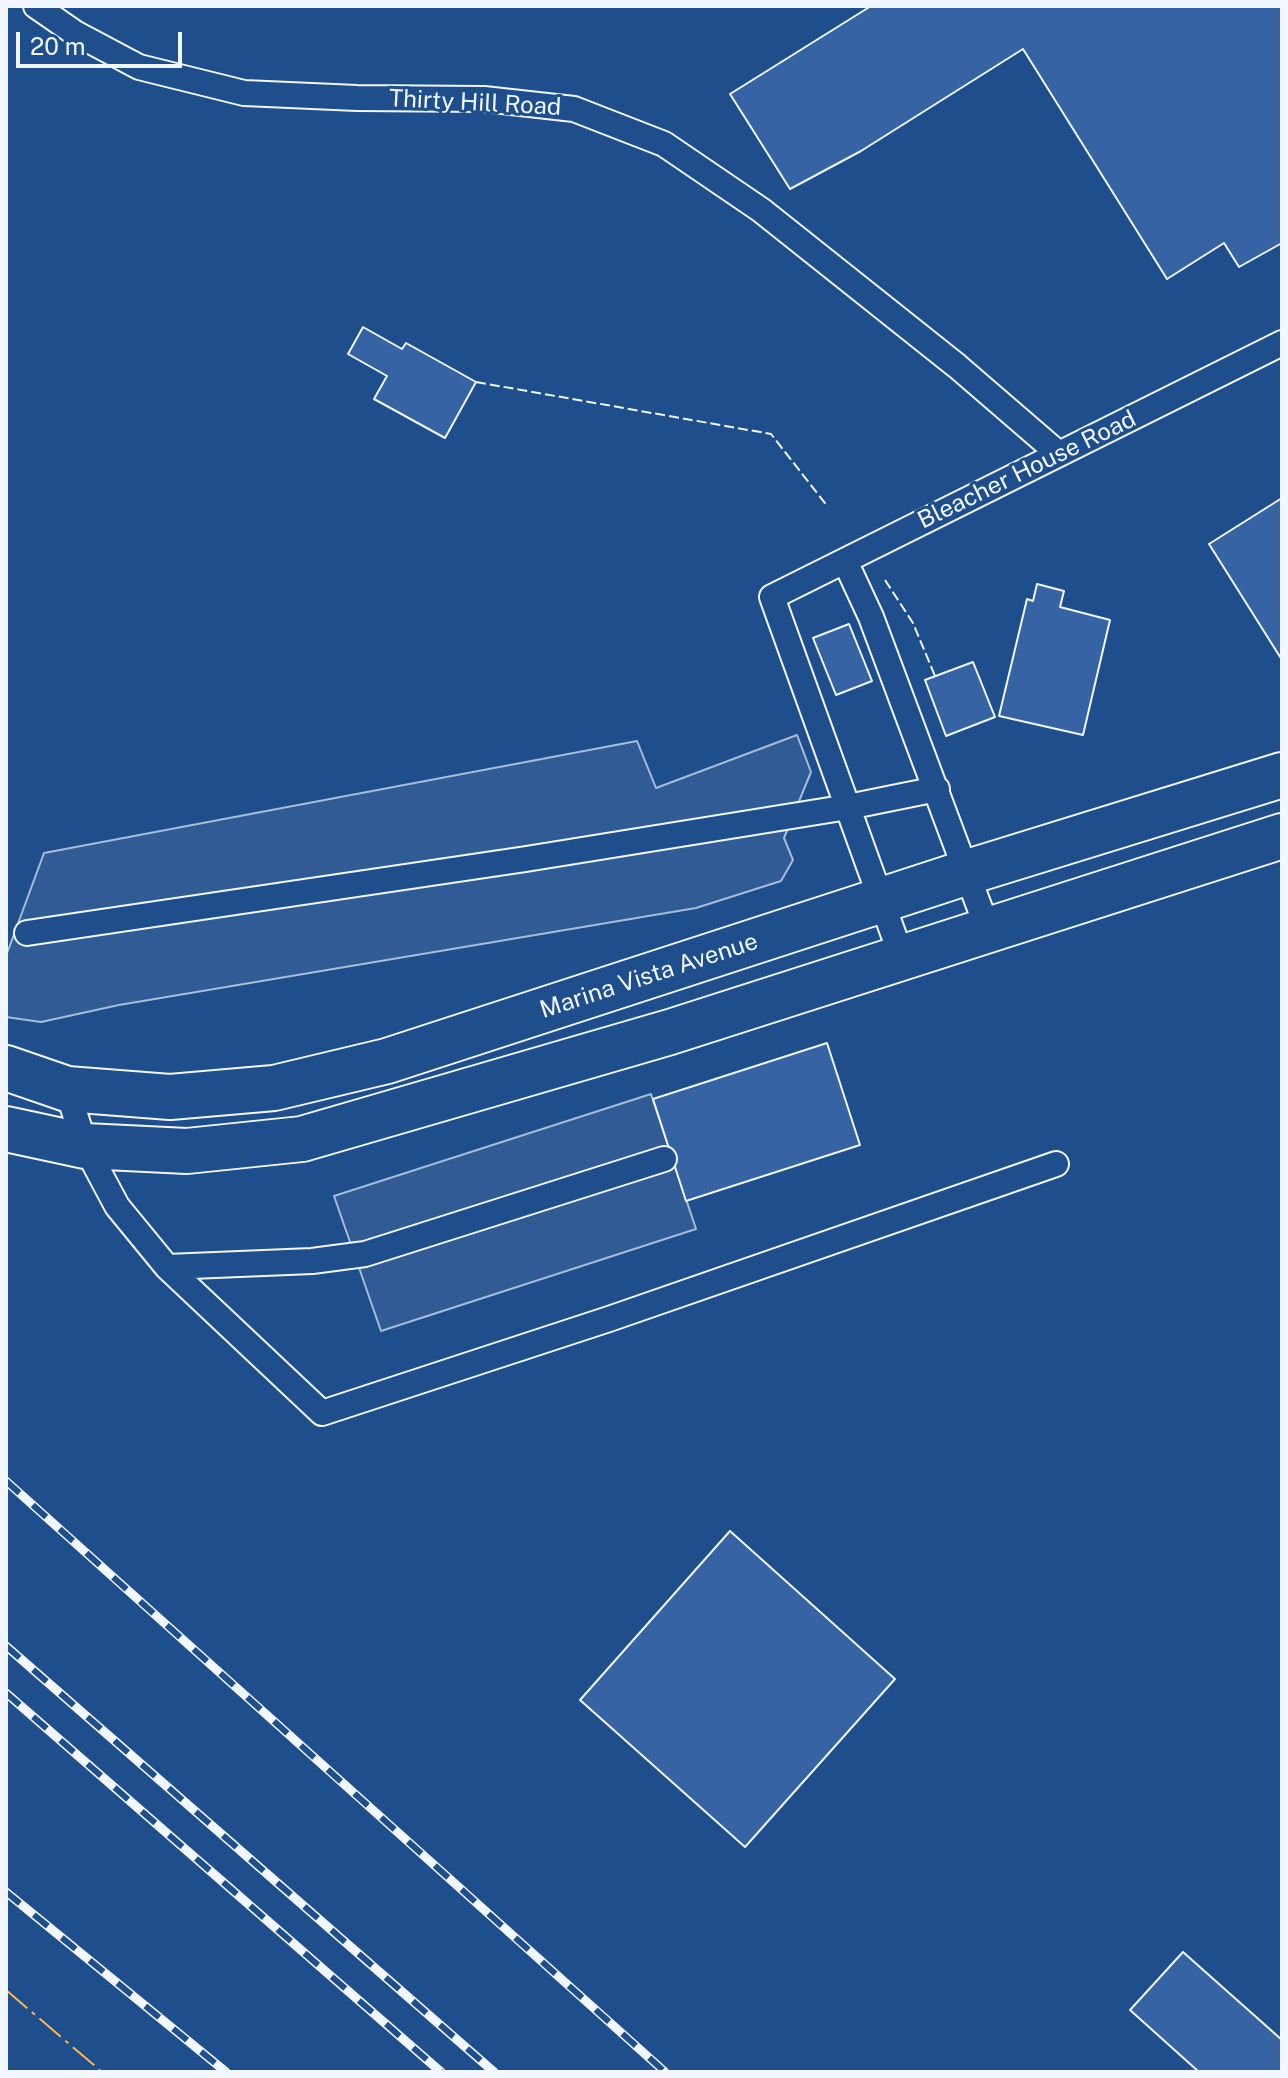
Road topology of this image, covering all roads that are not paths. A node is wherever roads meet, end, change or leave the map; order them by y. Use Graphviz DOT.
graph roads {
  1 [pos="37,6"];
  2 [pos="1282,343"];
  3 [pos="1059,454"];
  4 [pos="845,561"];
  5 [pos="1282,775"];
  6 [pos="937,789"];
  7 [pos="848,807"];
  8 [pos="1282,836"];
  9 [pos="968,872"];
  10 [pos="882,900"];
  11 [pos="988,930"];
  12 [pos="27,933"];
  13 [pos="902,958"];
  14 [pos="6,1068"];
  15 [pos="67,1089"];
  16 [pos="6,1129"];
  17 [pos="85,1146"];
  18 [pos="664,1159"];
  19 [pos="1056,1164"];
  20 [pos="167,1267"];
  1 -- 3 [label="lane, Thirty Hill Road"];
  2 -- 3 [label="lane, Bleacher House Road"];
  3 -- 4 [label="lane, Bleacher House Road"];
  4 -- 6 [label="lane"];
  4 -- 7 [label="lane, Bleacher House Road"];
  5 -- 9 [label="main road, Marina Vista Avenue"];
  6 -- 7 [label="lane"];
  6 -- 9 [label="lane"];
  7 -- 10 [label="lane"];
  7 -- 12 [label="lane"];
  8 -- 11 [label="main road"];
  9 -- 10 [label="main road, Marina Vista Avenue"];
  9 -- 11 [label="lane"];
  10 -- 13 [label="lane"];
  10 -- 15 [label="main road, Marina Vista Avenue"];
  11 -- 13 [label="main road"];
  13 -- 17 [label="main road"];
  14 -- 15 [label="main road, Marina Vista Avenue"];
  15 -- 17 [label="lane"];
  16 -- 17 [label="main road"];
  17 -- 20 [label="lane"];
  18 -- 20 [label="lane"];
  19 -- 20 [label="lane"];
}
